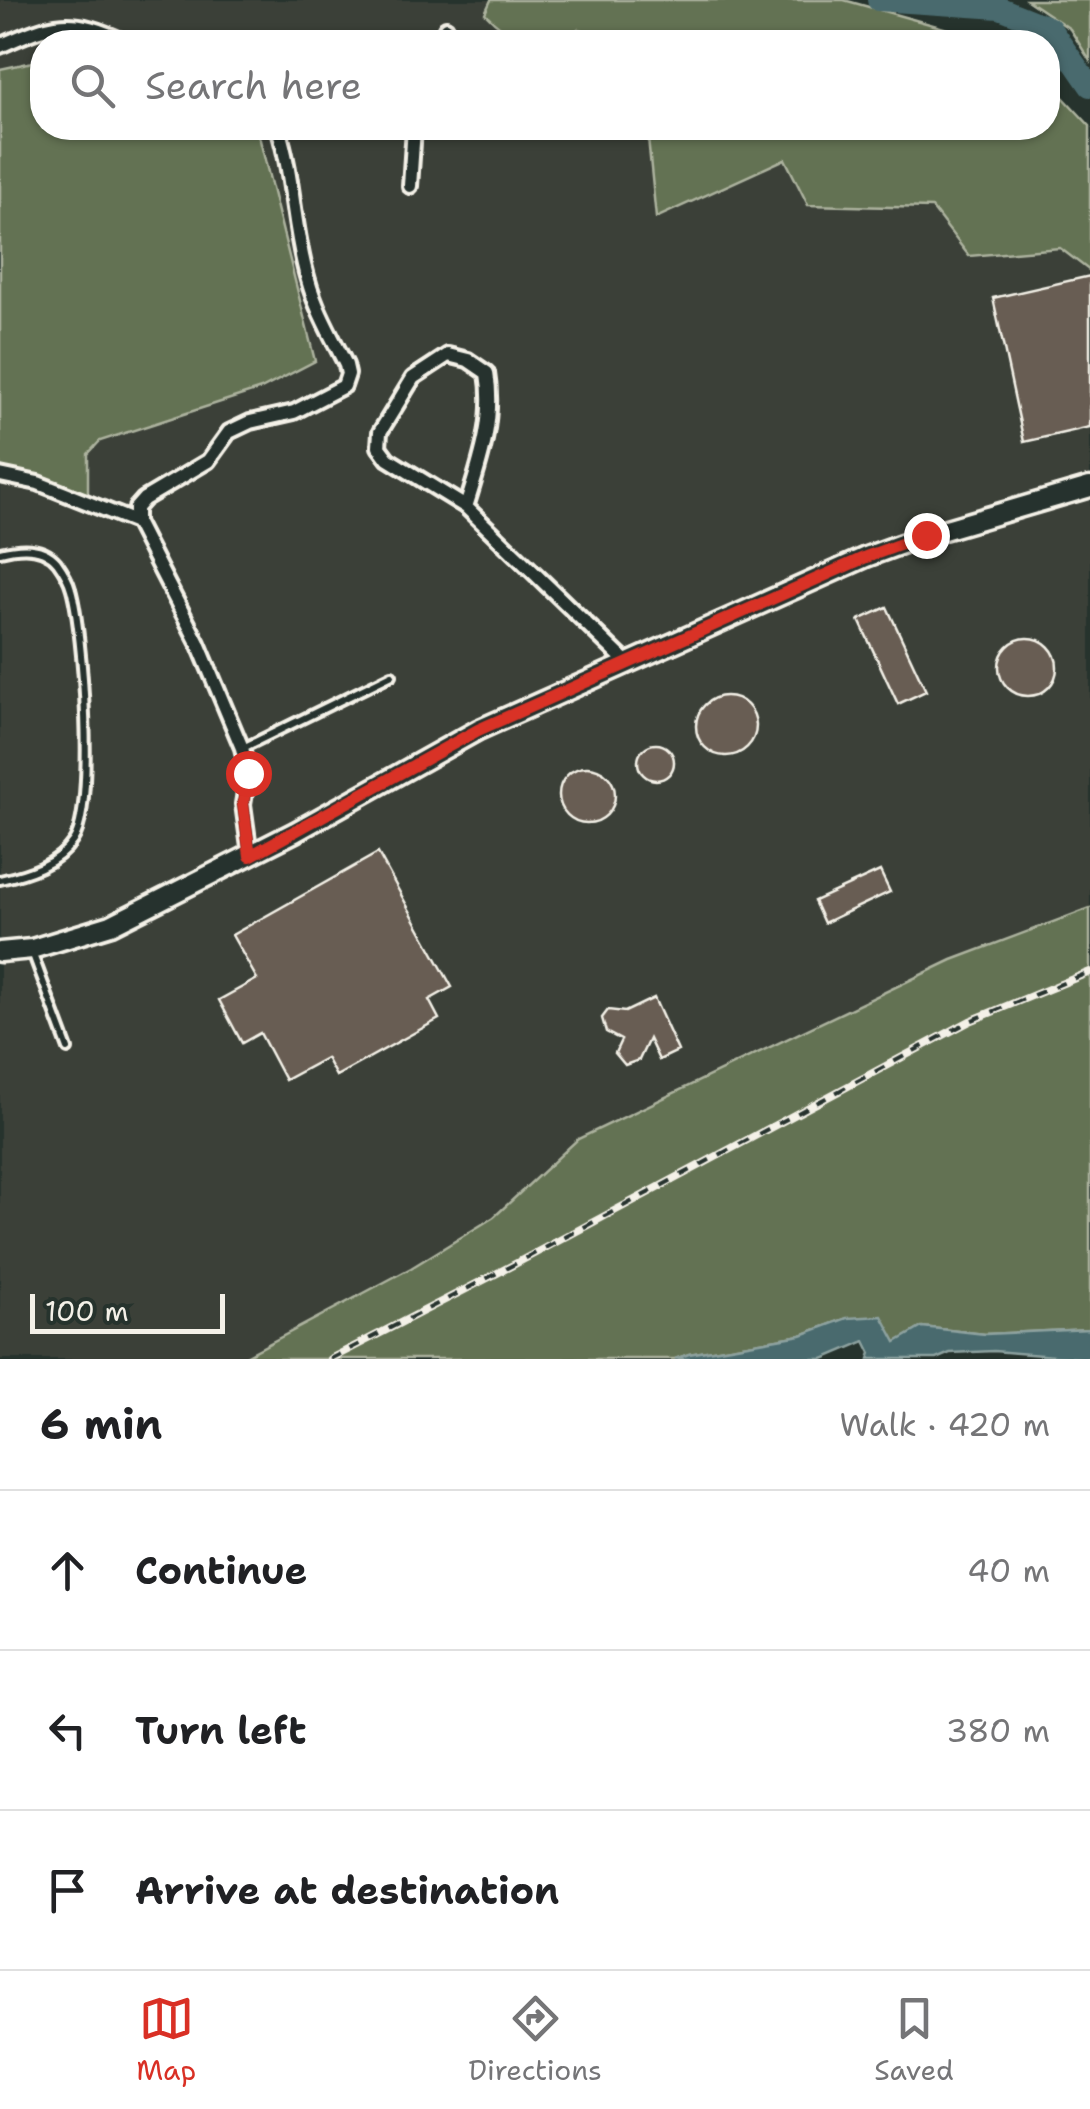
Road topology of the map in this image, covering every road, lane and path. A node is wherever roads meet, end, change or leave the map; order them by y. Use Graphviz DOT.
graph roads {
  1 [pos="40,30"];
  2 [pos="98,30"];
  3 [pos="30,34"];
  4 [pos="0,46"];
  5 [pos="281,140"];
  6 [pos="413,140"];
  7 [pos="410,186"];
  8 [pos="0,475"];
  9 [pos="1090,487"];
  10 [pos="466,507"];
  11 [pos="136,522"];
  12 [pos="0,552"];
  13 [pos="626,662"];
  14 [pos="392,675"];
  15 [pos="242,748"];
  16 [pos="250,856"];
  17 [pos="0,880"];
  18 [pos="32,949"];
  19 [pos="0,952"];
  20 [pos="68,1049"];
  1 -- 2 [label="street"];
  3 -- 4 [label="street"];
  5 -- 11 [label="street"];
  6 -- 7 [label="street"];
  8 -- 11 [label="street"];
  9 -- 13 [label="street"];
  10 -- 10 [label="street"];
  10 -- 13 [label="street"];
  11 -- 15 [label="street"];
  12 -- 17 [label="lane"];
  13 -- 16 [label="street"];
  14 -- 15 [label="lane"];
  15 -- 16 [label="street"];
  16 -- 18 [label="street"];
  18 -- 19 [label="street"];
  18 -- 20 [label="lane"];
}
